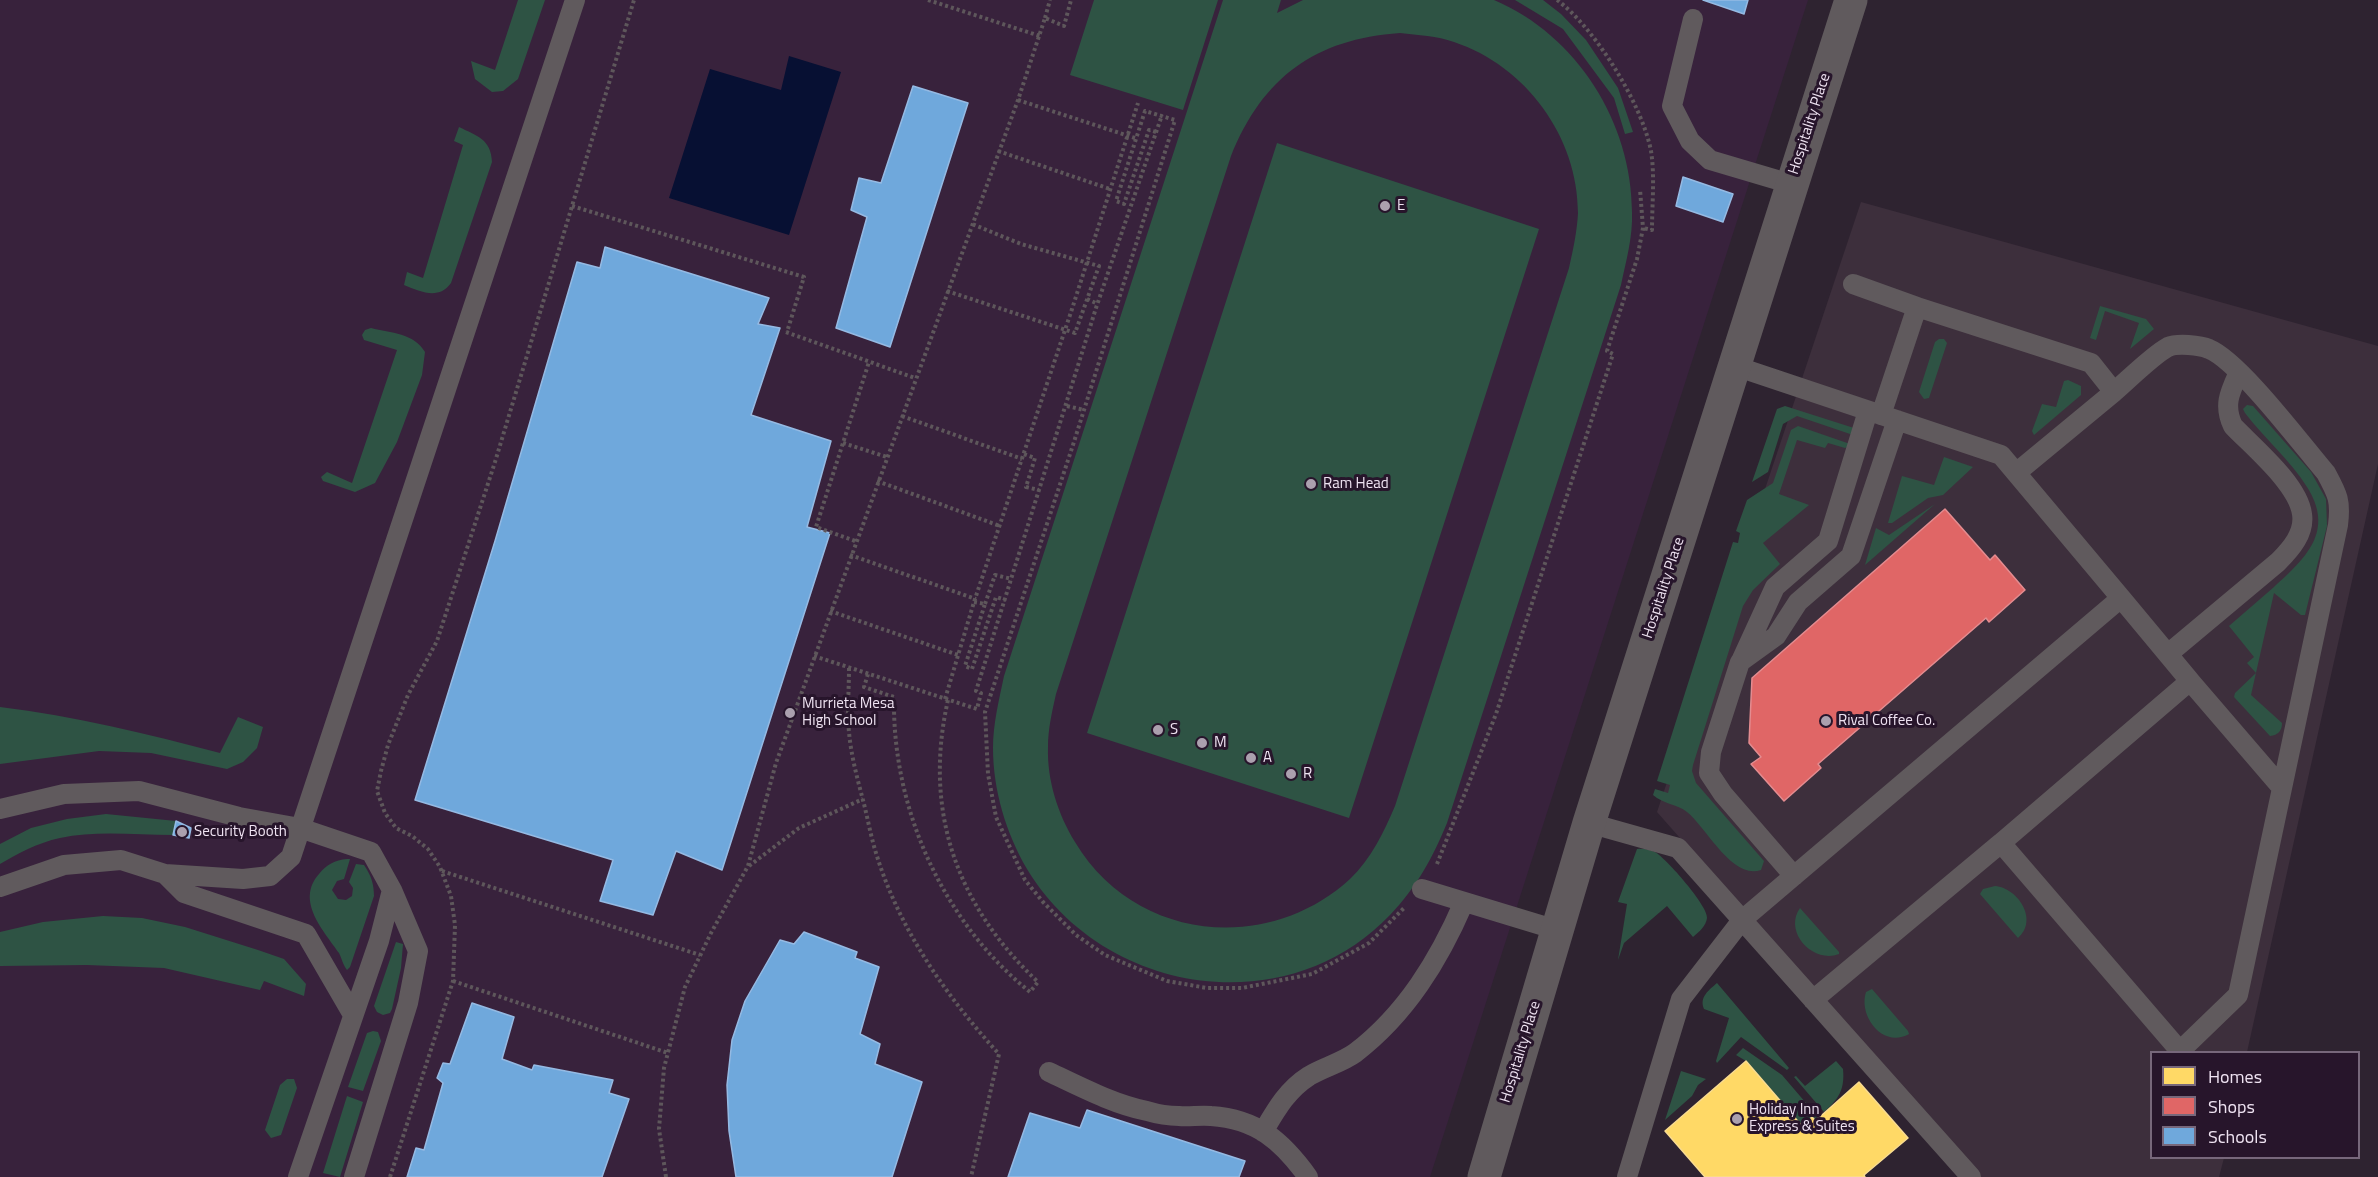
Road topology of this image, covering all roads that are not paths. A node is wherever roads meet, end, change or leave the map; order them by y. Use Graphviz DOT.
graph roads {
  1 [pos="575,0"];
  2 [pos="1851,0"];
  3 [pos="1693,19"];
  4 [pos="1791,184"];
  5 [pos="1853,284"];
  6 [pos="1917,307"];
  7 [pos="1735,366"];
  8 [pos="2239,372"];
  9 [pos="2114,392"];
  10 [pos="1882,415"];
  11 [pos="2016,473"];
  12 [pos="2121,598"];
  13 [pos="2168,654"];
  14 [pos="1740,662"];
  15 [pos="2190,681"];
  16 [pos="2282,788"];
  17 [pos="0,809"];
  18 [pos="1589,823"];
  19 [pos="300,828"];
  20 [pos="2001,843"];
  21 [pos="165,874"];
  22 [pos="1794,876"];
  23 [pos="0,887"];
  24 [pos="1422,889"];
  25 [pos="392,890"];
  26 [pos="1464,902"];
  27 [pos="1742,920"];
  28 [pos="1557,930"];
  29 [pos="1814,1000"];
  30 [pos="353,1015"];
  31 [pos="1049,1071"];
  32 [pos="1263,1132"];
  33 [pos="298,1177"];
  34 [pos="354,1177"];
  35 [pos="1308,1177"];
  36 [pos="1484,1177"];
  37 [pos="1627,1177"];
  38 [pos="1971,1177"];
  1 -- 19 [label="lane"];
  2 -- 4 [label="street, Hospitality Place"];
  3 -- 4 [label="lane"];
  4 -- 7 [label="street, Hospitality Place"];
  5 -- 6 [label="lane"];
  6 -- 9 [label="lane"];
  6 -- 10 [label="lane"];
  7 -- 10 [label="lane"];
  7 -- 18 [label="street, Hospitality Place"];
  8 -- 9 [label="lane"];
  8 -- 13 [label="lane"];
  8 -- 16 [label="lane"];
  9 -- 11 [label="lane"];
  10 -- 11 [label="lane"];
  10 -- 14 [label="lane"];
  10 -- 14 [label="lane"];
  11 -- 12 [label="lane"];
  12 -- 13 [label="lane"];
  12 -- 22 [label="lane"];
  13 -- 15 [label="lane"];
  14 -- 22 [label="lane"];
  15 -- 16 [label="lane"];
  15 -- 20 [label="lane"];
  16 -- 20 [label="lane"];
  17 -- 19 [label="lane"];
  18 -- 27 [label="lane"];
  18 -- 28 [label="street, Hospitality Place"];
  19 -- 21 [label="lane"];
  19 -- 25 [label="lane"];
  20 -- 29 [label="lane"];
  21 -- 23 [label="lane"];
  21 -- 30 [label="lane"];
  22 -- 27 [label="lane"];
  24 -- 26 [label="lane"];
  25 -- 30 [label="lane"];
  25 -- 34 [label="lane"];
  26 -- 28 [label="lane"];
  26 -- 32 [label="lane"];
  27 -- 29 [label="lane"];
  27 -- 37 [label="lane"];
  28 -- 36 [label="street, Hospitality Place"];
  29 -- 38 [label="lane"];
  30 -- 33 [label="lane"];
  31 -- 32 [label="lane"];
  32 -- 35 [label="lane"];
}
